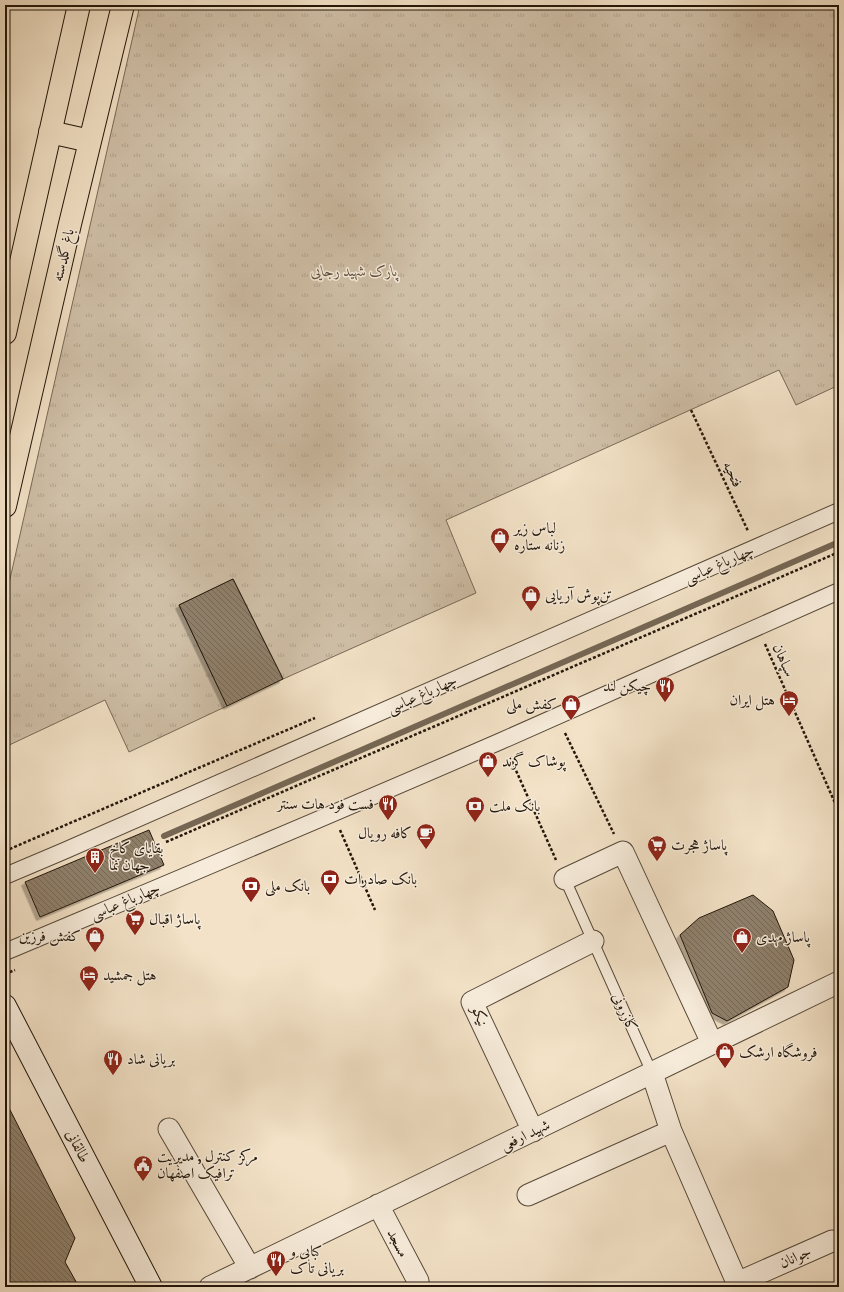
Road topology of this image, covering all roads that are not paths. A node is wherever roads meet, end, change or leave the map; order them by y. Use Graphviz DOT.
graph roads {
  1 [pos="79,5"];
  2 [pos="123,5"];
  3 [pos="50,132"];
  4 [pos="90,141"];
  5 [pos="5,331"];
  6 [pos="5,506"];
  7 [pos="839,511"];
  8 [pos="839,591"];
  9 [pos="5,876"];
  10 [pos="565,879"];
  11 [pos="593,941"];
  12 [pos="5,952"];
  13 [pos="839,982"];
  14 [pos="5,1006"];
  15 [pos="712,1044"];
  16 [pos="652,1073"];
  17 [pos="168,1129"];
  18 [pos="533,1131"];
  19 [pos="671,1131"];
  20 [pos="528,1195"];
  21 [pos="378,1205"];
  22 [pos="832,1241"];
  23 [pos="250,1268"];
  24 [pos="418,1281"];
  25 [pos="738,1285"];
  26 [pos="151,1287"];
  27 [pos="210,1287"];
  1 -- 3 [label="main road"];
  2 -- 4 [label="main road, باغ گلدسته"];
  3 -- 4 [label="main road"];
  3 -- 5 [label="main road"];
  4 -- 6 [label="main road, باغ گلدسته"];
  7 -- 9 [label="street, چهارباغ عباسی"];
  8 -- 12 [label="street, چهارباغ عباسی"];
  10 -- 11 [label="lane, کازرونی"];
  10 -- 15 [label="street"];
  11 -- 16 [label="lane, کازرونی"];
  11 -- 18 [label="street, نیکو"];
  13 -- 15 [label="street, شهید ارفعی"];
  14 -- 26 [label="main road, طالقانی"];
  15 -- 16 [label="street, شهید ارفعی"];
  16 -- 18 [label="street, شهید ارفعی"];
  16 -- 19 [label="street, کازرونی"];
  17 -- 23 [label="street"];
  18 -- 21 [label="street, شهید ارفعی"];
  19 -- 20 [label="street"];
  19 -- 25 [label="street, کازرونی"];
  21 -- 23 [label="street, شهید ارفعی"];
  21 -- 24 [label="street, مسجد"];
  22 -- 25 [label="street, جوانان"];
  23 -- 27 [label="street, شهید ارفعی"];
}
